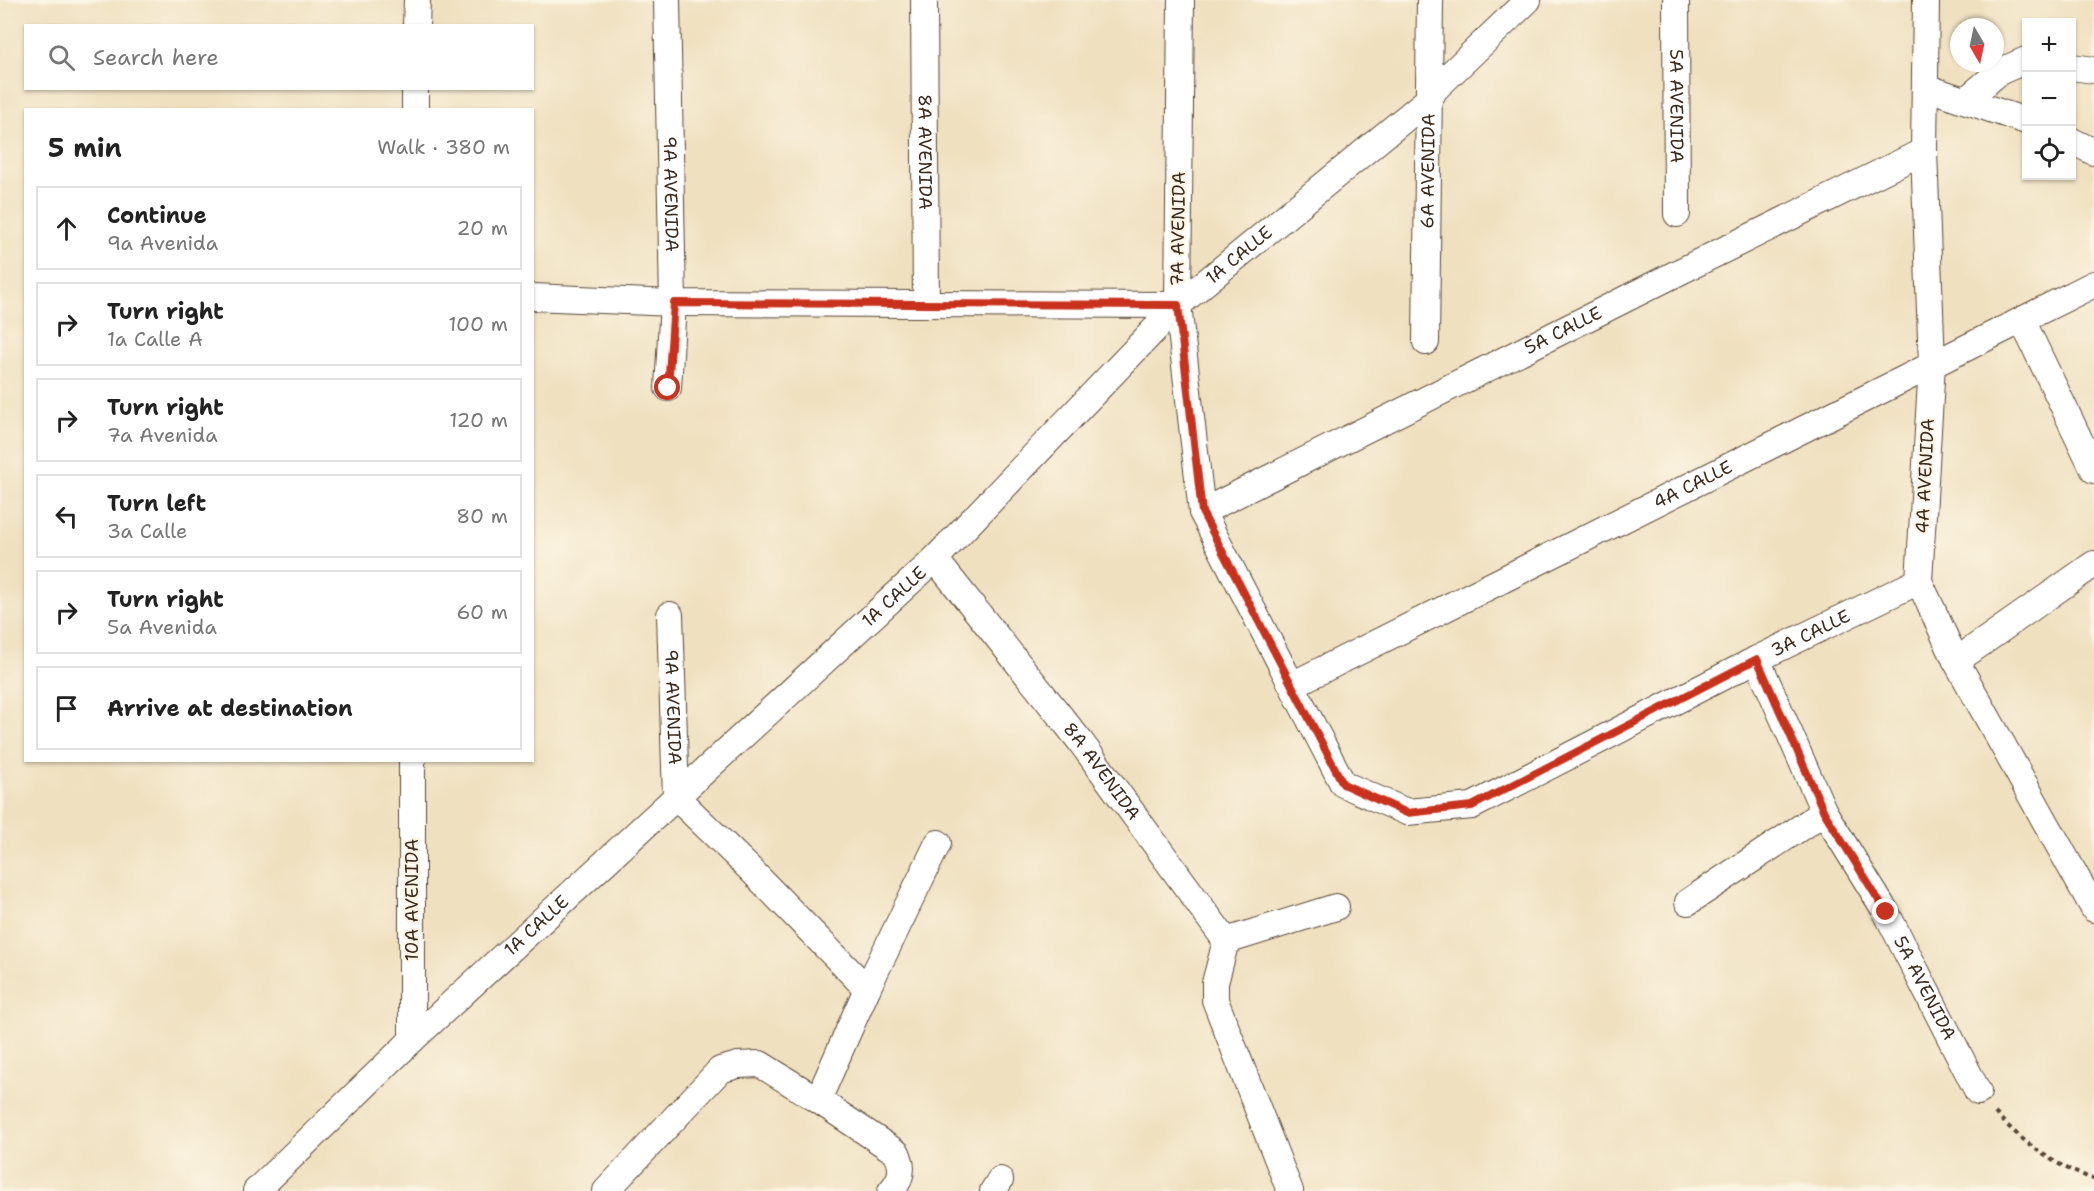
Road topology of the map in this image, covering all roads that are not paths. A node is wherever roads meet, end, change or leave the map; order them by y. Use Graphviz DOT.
graph roads {
  1 [pos="417,0"];
  2 [pos="667,0"];
  3 [pos="924,0"];
  4 [pos="1181,0"];
  5 [pos="1430,0"];
  6 [pos="1528,0"];
  7 [pos="1676,0"];
  8 [pos="1926,0"];
  9 [pos="416,24"];
  10 [pos="2022,62"];
  11 [pos="2076,68"];
  12 [pos="2094,70"];
  13 [pos="1925,87"];
  14 [pos="415,90"];
  15 [pos="1430,98"];
  16 [pos="1966,100"];
  17 [pos="415,108"];
  18 [pos="2022,120"];
  19 [pos="2076,143"];
  20 [pos="1924,151"];
  21 [pos="2094,152"];
  22 [pos="1677,214"];
  23 [pos="2094,284"];
  24 [pos="534,297"];
  25 [pos="674,303"];
  26 [pos="926,304"];
  27 [pos="1178,305"];
  28 [pos="2022,320"];
  29 [pos="1426,342"];
  30 [pos="1932,364"];
  31 [pos="668,388"];
  32 [pos="2094,470"];
  33 [pos="1202,512"];
  34 [pos="934,559"];
  35 [pos="2094,564"];
  36 [pos="1920,581"];
  37 [pos="670,615"];
  38 [pos="1757,659"];
  39 [pos="1956,661"];
  40 [pos="1292,685"];
  41 [pos="411,762"];
  42 [pos="676,797"];
  43 [pos="1824,812"];
  44 [pos="1407,813"];
  45 [pos="938,843"];
  46 [pos="1688,902"];
  47 [pos="1336,907"];
  48 [pos="2094,909"];
  49 [pos="1226,941"];
  50 [pos="867,989"];
  51 [pos="412,1040"];
  52 [pos="1978,1092"];
  53 [pos="818,1100"];
  54 [pos="256,1191"];
  55 [pos="606,1191"];
  56 [pos="891,1191"];
  57 [pos="1290,1191"];
  1 -- 9 [label="street"];
  2 -- 25 [label="street, 9A AVENIDA"];
  3 -- 26 [label="street, 8A AVENIDA"];
  4 -- 27 [label="street, 7A AVENIDA"];
  5 -- 15 [label="street, 6A AVENIDA"];
  6 -- 15 [label="street, 1A CALLE"];
  7 -- 22 [label="street, 5A AVENIDA"];
  8 -- 13 [label="street, 4A AVENIDA"];
  10 -- 16 [label="street"];
  11 -- 12 [label="street"];
  13 -- 16 [label="street"];
  13 -- 20 [label="street, 4A AVENIDA"];
  14 -- 17 [label="street"];
  15 -- 27 [label="street, 1A CALLE"];
  15 -- 29 [label="street, 6A AVENIDA"];
  16 -- 18 [label="street"];
  19 -- 21 [label="street"];
  20 -- 30 [label="street, 4A AVENIDA"];
  20 -- 33 [label="street, 5A CALLE"];
  23 -- 28 [label="street, 4A CALLE"];
  24 -- 25 [label="street"];
  25 -- 26 [label="street"];
  25 -- 31 [label="street, 9A AVENIDA"];
  26 -- 27 [label="street"];
  27 -- 33 [label="street, 7A AVENIDA"];
  27 -- 34 [label="street, 1A CALLE"];
  28 -- 30 [label="street, 4A CALLE"];
  28 -- 32 [label="street"];
  30 -- 36 [label="street, 4A AVENIDA"];
  30 -- 40 [label="street, 4A CALLE"];
  33 -- 40 [label="street, 7A AVENIDA"];
  34 -- 42 [label="street, 1A CALLE"];
  34 -- 49 [label="street, 8A AVENIDA"];
  35 -- 39 [label="street"];
  36 -- 38 [label="street, 3A CALLE"];
  36 -- 39 [label="street, 4A AVENIDA"];
  37 -- 42 [label="street, 9A AVENIDA"];
  38 -- 43 [label="street, 5A AVENIDA"];
  38 -- 44 [label="street, 3A CALLE"];
  39 -- 48 [label="street, 4A AVENIDA"];
  40 -- 44 [label="street, 7A AVENIDA"];
  41 -- 51 [label="street, 10A AVENIDA"];
  42 -- 50 [label="street"];
  42 -- 51 [label="street, 1A CALLE"];
  43 -- 46 [label="street"];
  43 -- 52 [label="street, 5A AVENIDA"];
  45 -- 50 [label="street"];
  47 -- 49 [label="street"];
  49 -- 57 [label="street"];
  50 -- 53 [label="street"];
  51 -- 54 [label="street, 1A CALLE"];
  53 -- 55 [label="street"];
  53 -- 56 [label="street"];
}
